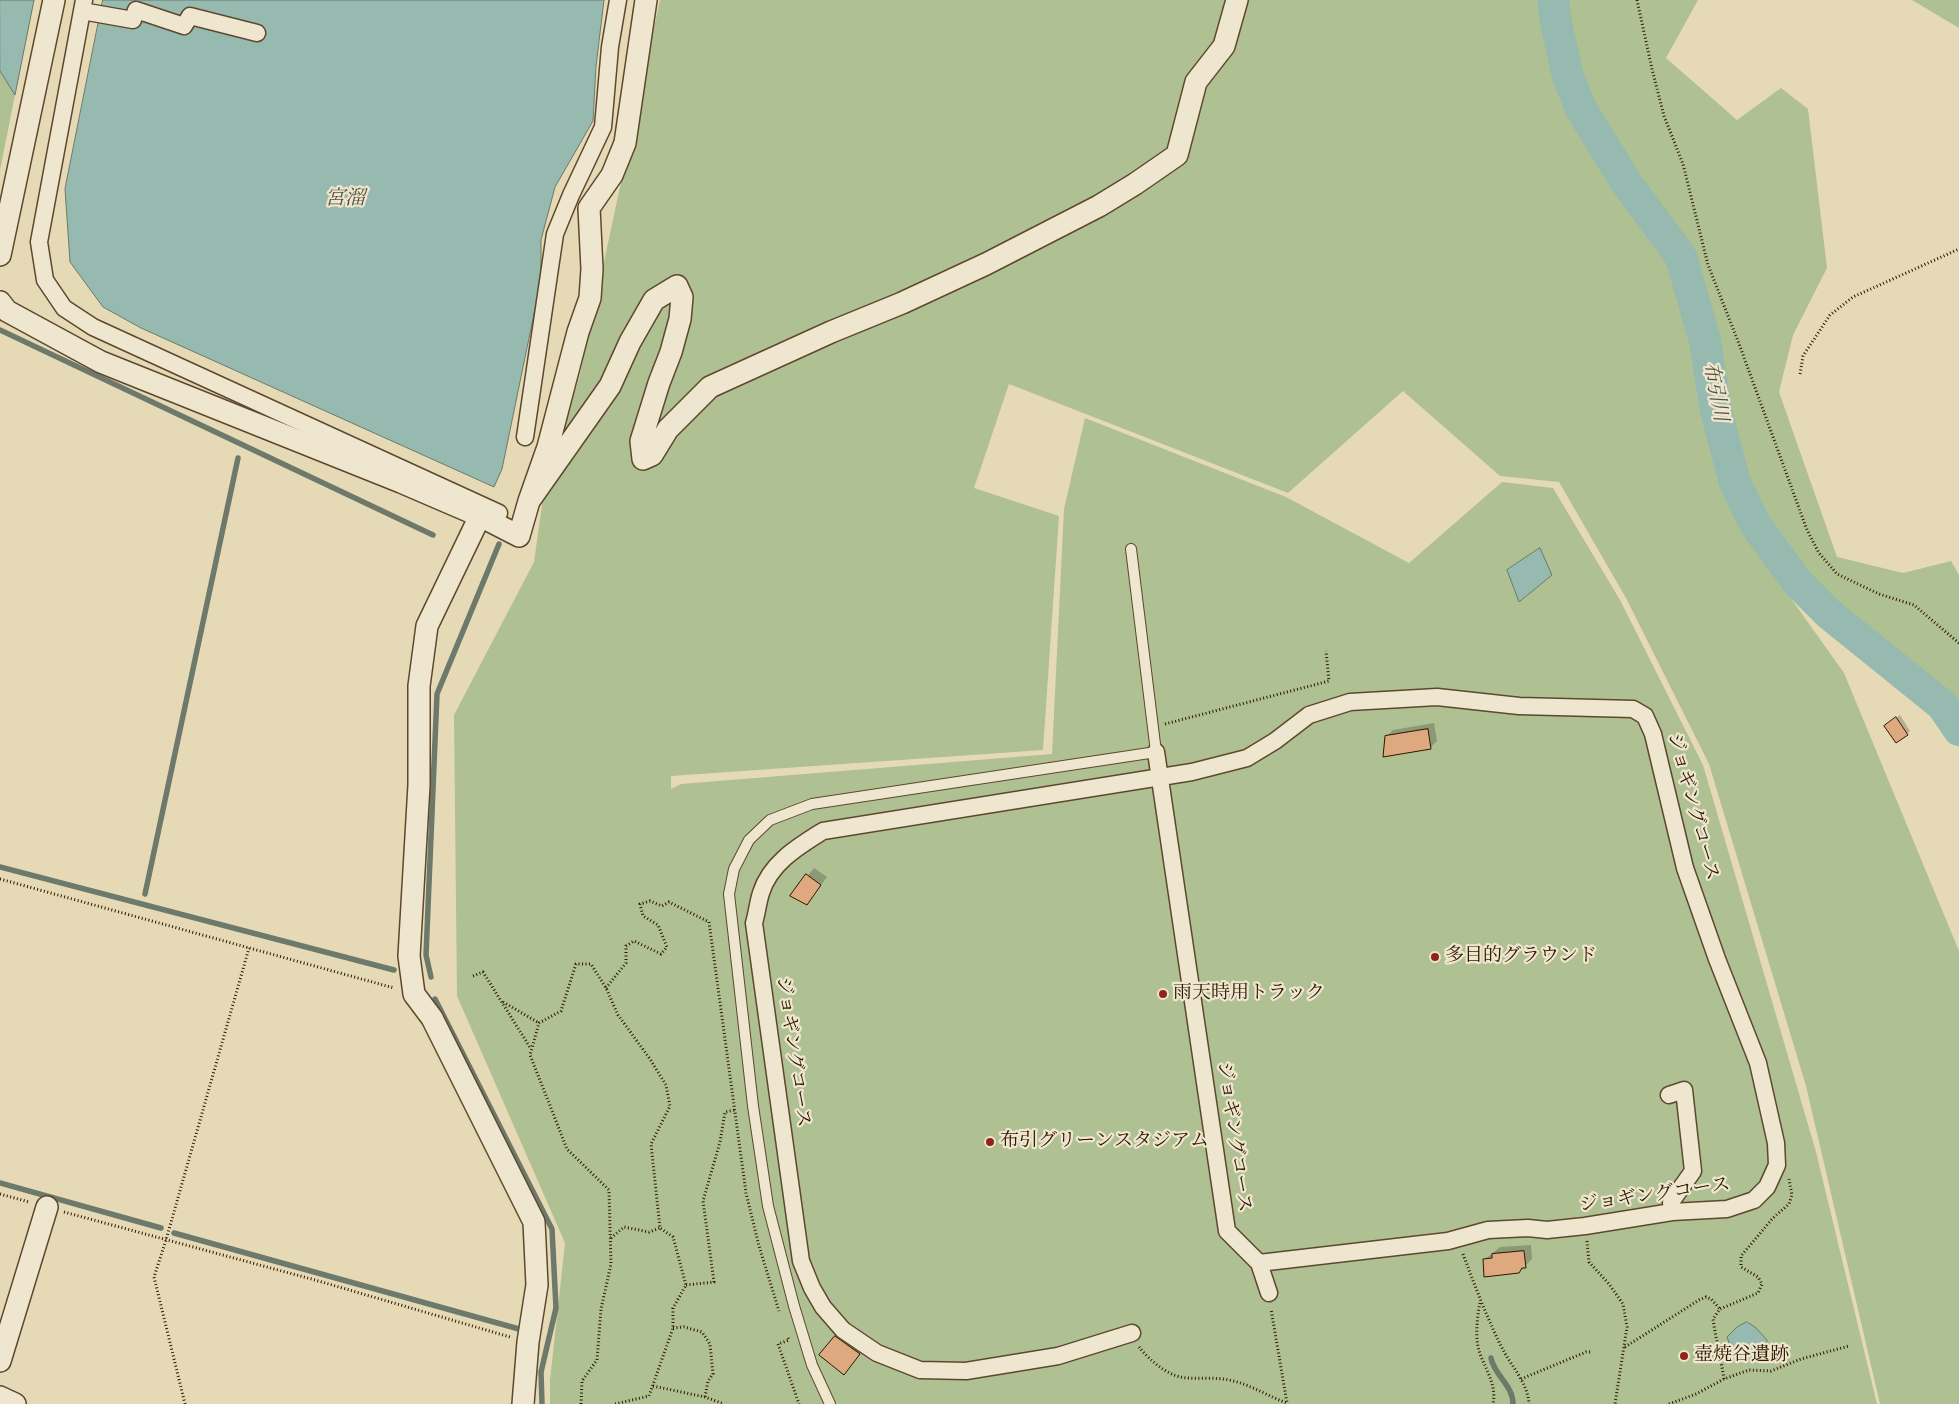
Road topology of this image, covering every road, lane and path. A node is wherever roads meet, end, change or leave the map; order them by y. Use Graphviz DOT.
graph roads {
  1 [pos="54,0"];
  2 [pos="618,0"];
  3 [pos="646,0"];
  4 [pos="1237,0"];
  5 [pos="1638,0"];
  6 [pos="83,6"];
  7 [pos="257,33"];
  8 [pos="1959,249"];
  9 [pos="0,255"];
  10 [pos="0,302"];
  11 [pos="1800,374"];
  12 [pos="525,437"];
  13 [pos="529,501"];
  14 [pos="490,515"];
  15 [pos="1130,549"];
  16 [pos="1959,643"];
  17 [pos="1326,651"];
  18 [pos="1153,727"];
  19 [pos="1156,752"];
  20 [pos="1159,777"];
  21 [pos="0,879"];
  22 [pos="709,922"];
  23 [pos="249,948"];
  24 [pos="473,976"];
  25 [pos="606,988"];
  26 [pos="414,994"];
  27 [pos="502,1001"];
  28 [pos="539,1023"];
  29 [pos="532,1049"];
  30 [pos="1669,1095"];
  31 [pos="735,1110"];
  32 [pos="1777,1166"];
  33 [pos="0,1194"];
  34 [pos="47,1207"];
  35 [pos="1672,1212"];
  36 [pos="1585,1226"];
  37 [pos="660,1228"];
  38 [pos="610,1238"];
  39 [pos="1456,1238"];
  40 [pos="166,1240"];
  41 [pos="1259,1263"];
  42 [pos="686,1285"];
  43 [pos="1269,1294"];
  44 [pos="1480,1301"];
  45 [pos="1720,1309"];
  46 [pos="672,1328"];
  47 [pos="1132,1333"];
  48 [pos="788,1340"];
  49 [pos="528,1342"];
  50 [pos="1848,1346"];
  51 [pos="1625,1348"];
  52 [pos="1591,1352"];
  53 [pos="0,1362"];
  54 [pos="1521,1379"];
  55 [pos="1724,1379"];
  56 [pos="653,1386"];
  57 [pos="0,1397"];
  58 [pos="705,1397"];
  59 [pos="15,1404"];
  60 [pos="185,1404"];
  61 [pos="524,1404"];
  62 [pos="581,1404"];
  63 [pos="615,1404"];
  64 [pos="724,1404"];
  65 [pos="799,1404"];
  66 [pos="830,1404"];
  67 [pos="1493,1404"];
  68 [pos="1528,1404"];
  69 [pos="1615,1404"];
  70 [pos="1669,1404"];
  1 -- 9 [label="street"];
  2 -- 12 [label="street"];
  3 -- 13 [label="street"];
  4 -- 13 [label="street"];
  5 -- 16 [label="path"];
  6 -- 7 [label="street"];
  6 -- 14 [label="street"];
  8 -- 11 [label="path"];
  10 -- 14 [label="street"];
  13 -- 14 [label="street"];
  14 -- 26 [label="street"];
  15 -- 18 [label="lane"];
  17 -- 18 [label="path"];
  18 -- 19 [label="lane"];
  19 -- 20 [label="street, ジョギングコース"];
  19 -- 66 [label="lane"];
  20 -- 32 [label="street, ジョギングコース"];
  20 -- 41 [label="street, ジョギングコース"];
  20 -- 47 [label="street, ジョギングコース"];
  21 -- 23 [label="path"];
  22 -- 25 [label="path"];
  23 -- 26 [label="path"];
  23 -- 40 [label="path"];
  24 -- 27 [label="path"];
  25 -- 28 [label="path"];
  25 -- 37 [label="path"];
  26 -- 49 [label="street"];
  27 -- 28 [label="path"];
  27 -- 29 [label="path"];
  28 -- 29 [label="path"];
  29 -- 38 [label="path"];
  30 -- 35 [label="street"];
  31 -- 42 [label="path"];
  32 -- 35 [label="street, ジョギングコース"];
  32 -- 45 [label="path"];
  33 -- 34 [label="path"];
  34 -- 40 [label="path"];
  34 -- 53 [label="street"];
  35 -- 36 [label="street, ジョギングコース"];
  36 -- 39 [label="street, ジョギングコース"];
  36 -- 51 [label="path"];
  37 -- 38 [label="path"];
  37 -- 42 [label="path"];
  38 -- 62 [label="path"];
  39 -- 41 [label="street, ジョギングコース"];
  39 -- 44 [label="path"];
  40 -- 49 [label="path"];
  40 -- 60 [label="path"];
  41 -- 43 [label="street"];
  42 -- 46 [label="path"];
  43 -- 47 [label="path"];
  44 -- 54 [label="path"];
  44 -- 67 [label="path"];
  45 -- 51 [label="path"];
  45 -- 55 [label="path"];
  46 -- 56 [label="path"];
  46 -- 58 [label="path"];
  48 -- 65 [label="path"];
  49 -- 61 [label="street"];
  50 -- 55 [label="path"];
  51 -- 69 [label="path"];
  52 -- 54 [label="path"];
  54 -- 68 [label="path"];
  55 -- 70 [label="path"];
  56 -- 58 [label="path"];
  56 -- 63 [label="path"];
  57 -- 59 [label="street"];
  58 -- 64 [label="path"];
}
